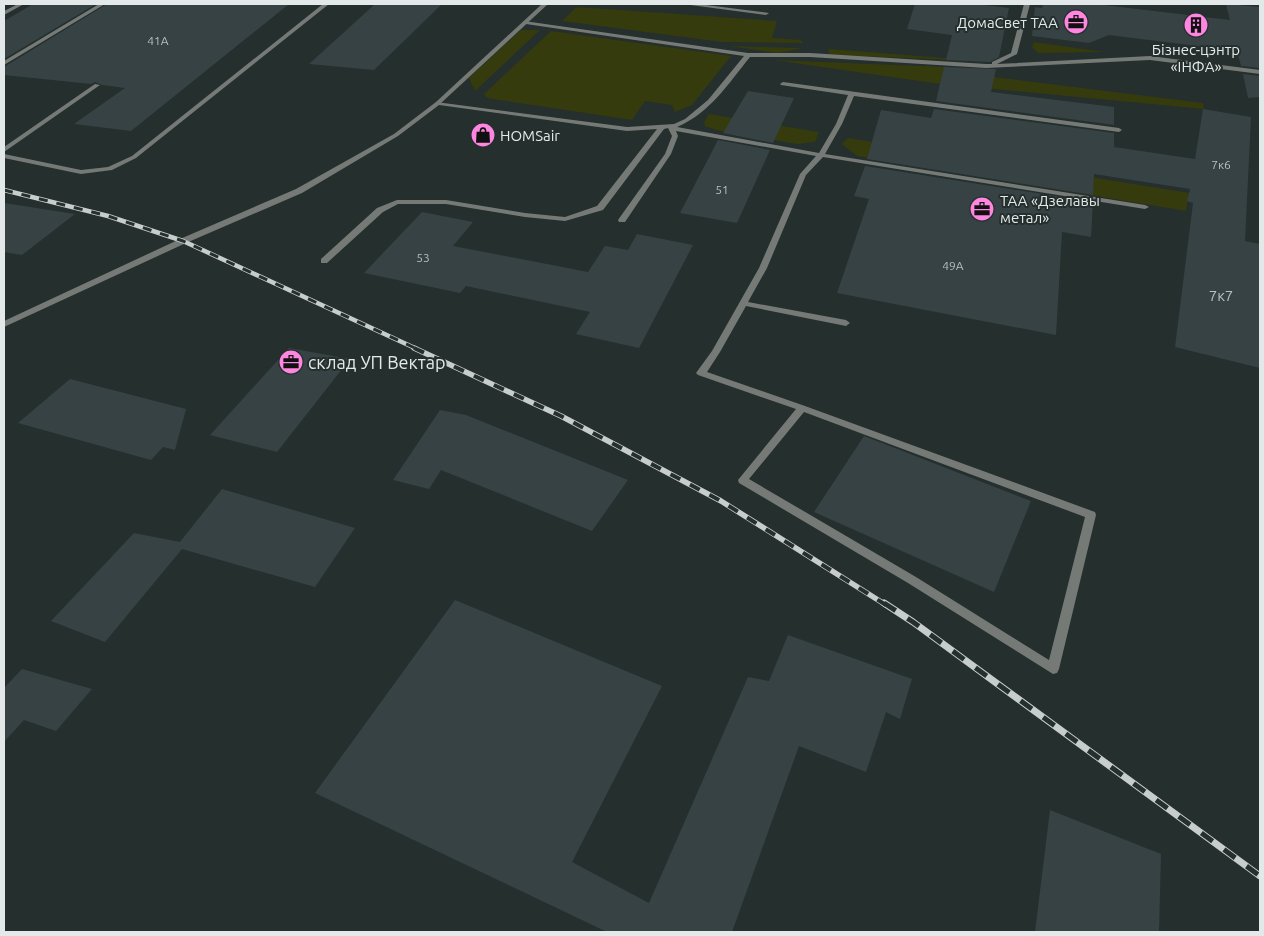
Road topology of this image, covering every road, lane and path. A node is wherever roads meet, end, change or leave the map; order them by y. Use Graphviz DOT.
graph roads {
  1 [pos="21,4"];
  2 [pos="102,4"];
  3 [pos="326,4"];
  4 [pos="545,4"];
  5 [pos="686,4"];
  6 [pos="1026,4"];
  7 [pos="4,13"];
  8 [pos="766,13"];
  9 [pos="526,22"];
  10 [pos="748,54"];
  11 [pos="4,63"];
  12 [pos="986,66"];
  13 [pos="1260,72"];
  14 [pos="783,84"];
  15 [pos="97,85"];
  16 [pos="852,94"];
  17 [pos="438,103"];
  18 [pos="662,127"];
  19 [pos="671,128"];
  20 [pos="1119,130"];
  21 [pos="4,150"];
  22 [pos="821,155"];
  23 [pos="4,156"];
  24 [pos="1145,207"];
  25 [pos="622,220"];
  26 [pos="324,262"];
  27 [pos="743,303"];
  28 [pos="846,323"];
  29 [pos="4,324"];
  30 [pos="802,408"];
  1 -- 7 [label="street"];
  2 -- 11 [label="street"];
  3 -- 23 [label="street"];
  4 -- 9 [label="street"];
  5 -- 8 [label="street"];
  6 -- 12 [label="street"];
  9 -- 10 [label="street"];
  9 -- 17 [label="street"];
  10 -- 12 [label="street"];
  10 -- 19 [label="street"];
  12 -- 13 [label="street"];
  14 -- 16 [label="street"];
  15 -- 21 [label="street"];
  16 -- 20 [label="street"];
  16 -- 22 [label="street"];
  17 -- 18 [label="street"];
  17 -- 29 [label="street"];
  18 -- 19 [label="street"];
  18 -- 26 [label="street"];
  19 -- 22 [label="street"];
  19 -- 25 [label="street"];
  22 -- 24 [label="street"];
  22 -- 27 [label="street"];
  27 -- 28 [label="street"];
  27 -- 30 [label="street"];
  30 -- 30 [label="street"];
}
